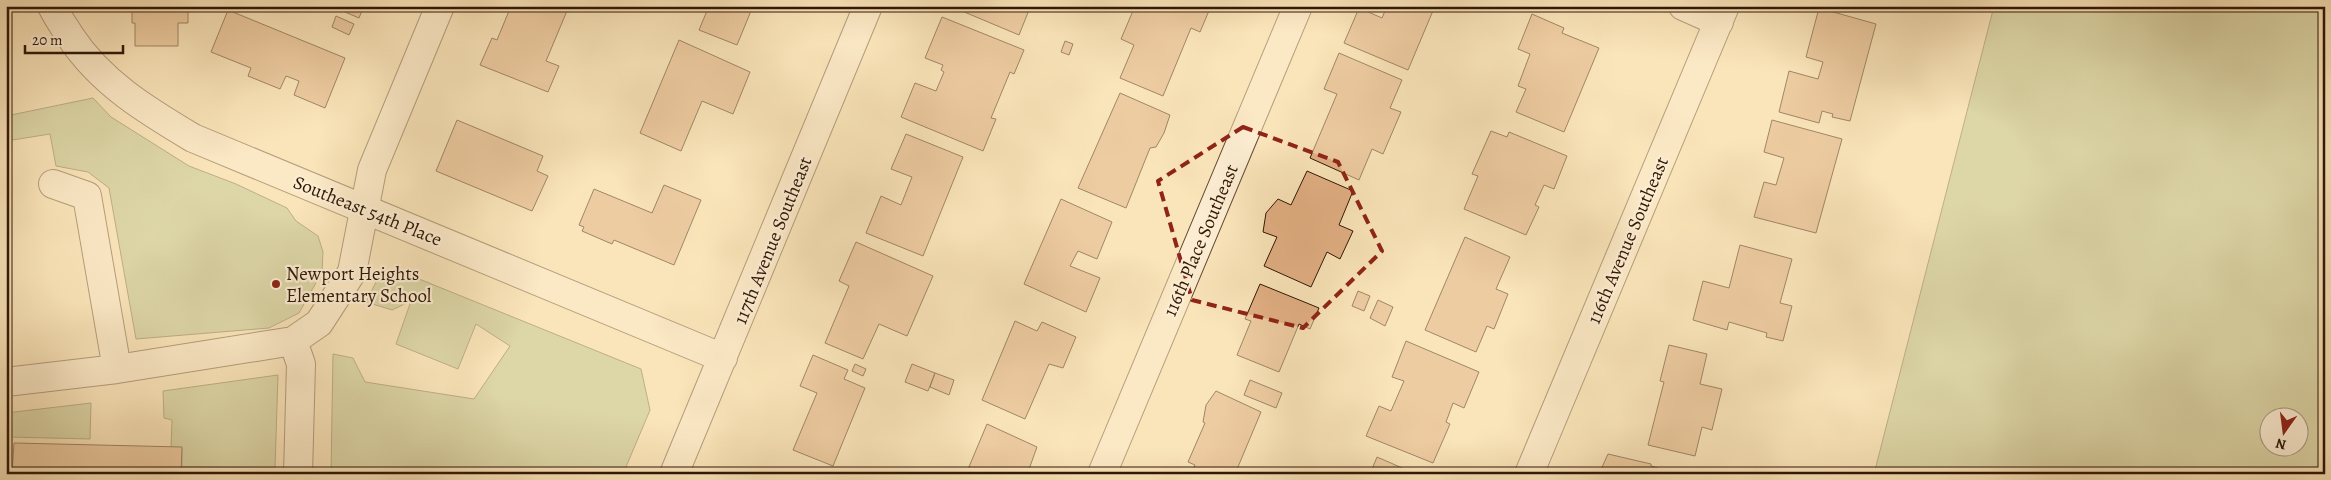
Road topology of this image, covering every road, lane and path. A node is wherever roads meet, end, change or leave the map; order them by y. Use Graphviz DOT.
graph roads {
  1 [pos="52,6"];
  2 [pos="440,6"];
  3 [pos="868,6"];
  4 [pos="1298,6"];
  5 [pos="1683,6"];
  6 [pos="1722,14"];
  7 [pos="53,184"];
  8 [pos="364,209"];
  9 [pos="293,341"];
  10 [pos="724,358"];
  11 [pos="117,369"];
  12 [pos="6,382"];
  13 [pos="298,474"];
  14 [pos="674,474"];
  15 [pos="1102,474"];
  16 [pos="1529,474"];
  1 -- 8 [label="street, Southeast 54th Place"];
  2 -- 8 [label="street"];
  3 -- 10 [label="street, 117th Avenue Southeast"];
  4 -- 15 [label="street, 116th Place Southeast"];
  5 -- 6 [label="street"];
  6 -- 16 [label="street, 116th Avenue Southeast"];
  7 -- 11 [label="street"];
  8 -- 9 [label="street"];
  8 -- 10 [label="street, Southeast 54th Place"];
  9 -- 11 [label="street"];
  9 -- 13 [label="street"];
  10 -- 14 [label="street, 117th Avenue Southeast"];
  11 -- 12 [label="street"];
}
